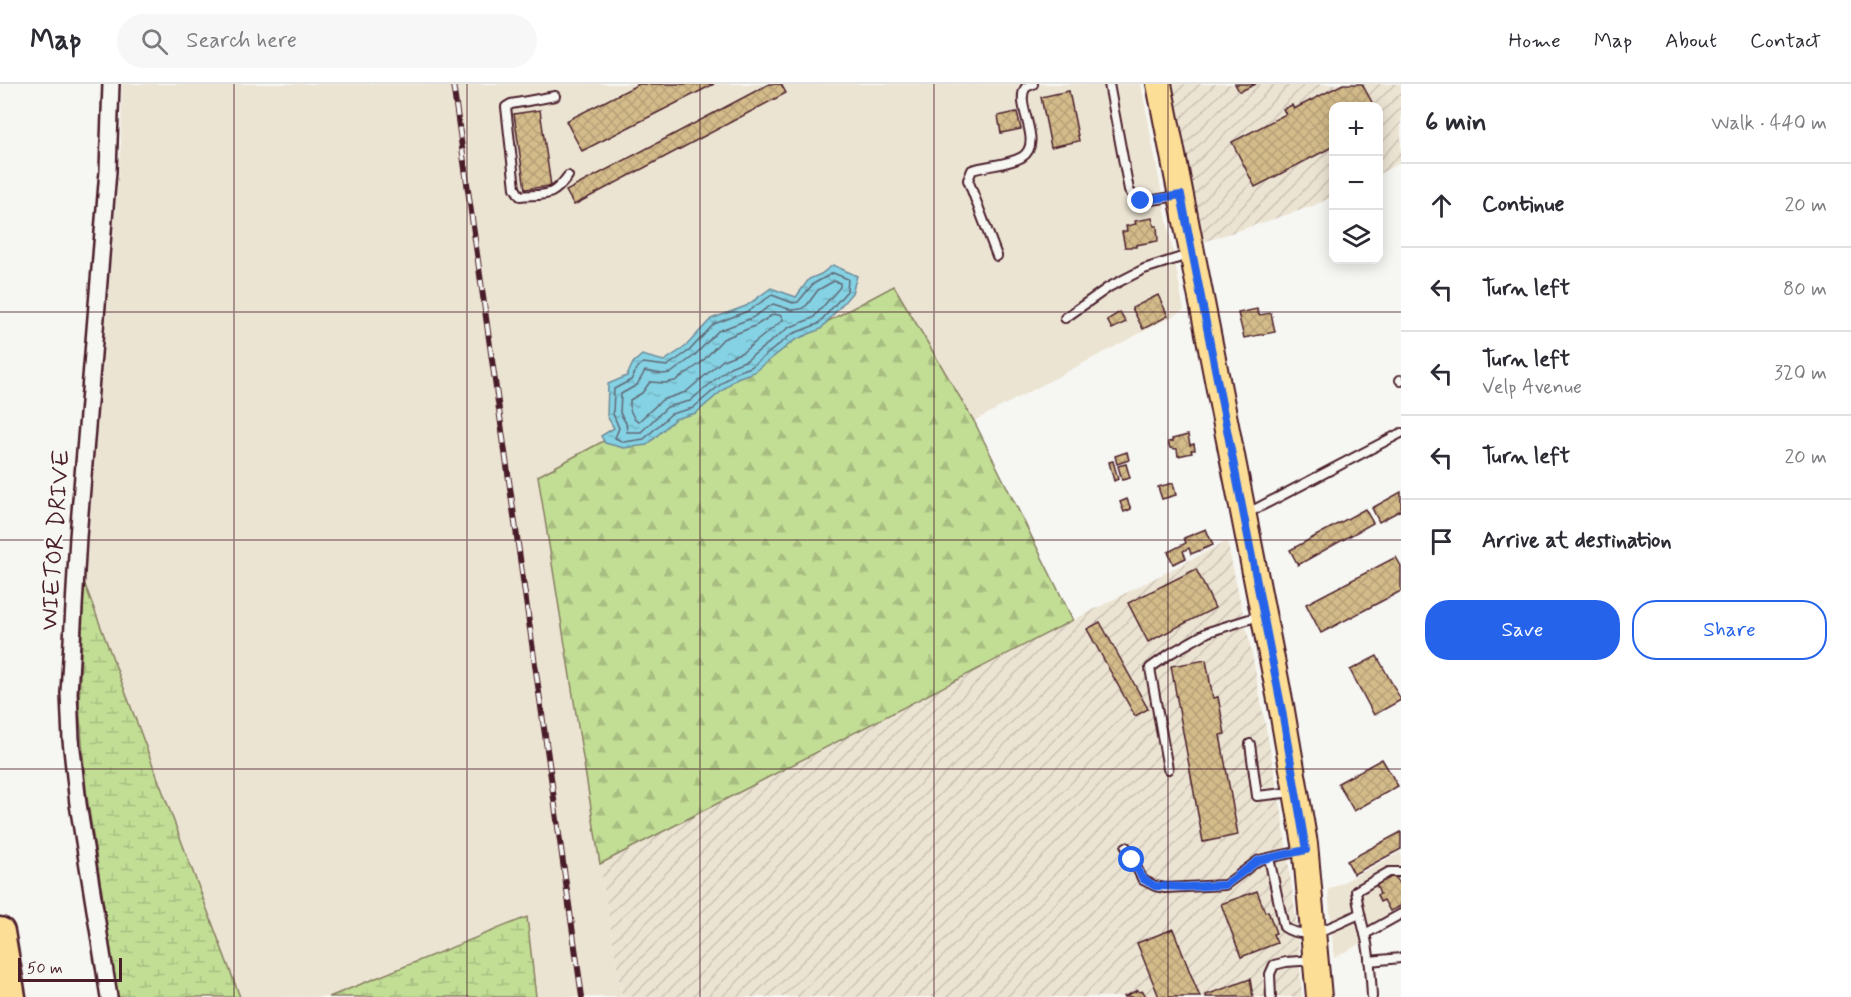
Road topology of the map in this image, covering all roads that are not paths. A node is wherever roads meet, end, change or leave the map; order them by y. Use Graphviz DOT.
graph roads {
  1 [pos="111,84"];
  2 [pos="1033,84"];
  3 [pos="1109,84"];
  4 [pos="1159,84"];
  5 [pos="555,96"];
  6 [pos="568,176"];
  7 [pos="1181,195"];
  8 [pos="1192,253"];
  9 [pos="997,256"];
  10 [pos="1065,318"];
  11 [pos="1401,433"];
  12 [pos="1244,516"];
  13 [pos="1263,615"];
  14 [pos="1250,744"];
  15 [pos="1168,769"];
  16 [pos="1296,792"];
  17 [pos="1126,847"];
  18 [pos="1306,850"];
  19 [pos="1269,858"];
  20 [pos="1401,872"];
  21 [pos="1359,914"];
  22 [pos="1401,914"];
  23 [pos="0,932"];
  24 [pos="1313,933"];
  25 [pos="1365,934"];
  26 [pos="1401,958"];
  27 [pos="1316,960"];
  28 [pos="1370,962"];
  29 [pos="10,997"];
  30 [pos="109,997"];
  31 [pos="1271,997"];
  32 [pos="1319,997"];
  33 [pos="1372,997"];
  1 -- 30 [label="street, WIETOR DRIVE"];
  2 -- 9 [label="lane"];
  3 -- 7 [label="lane"];
  4 -- 7 [label="main road"];
  5 -- 6 [label="lane"];
  7 -- 8 [label="main road"];
  8 -- 10 [label="lane"];
  8 -- 12 [label="main road"];
  11 -- 12 [label="lane"];
  12 -- 13 [label="main road"];
  13 -- 15 [label="lane"];
  13 -- 16 [label="main road"];
  14 -- 16 [label="lane"];
  16 -- 18 [label="main road"];
  17 -- 19 [label="lane"];
  18 -- 19 [label="lane"];
  18 -- 24 [label="main road"];
  19 -- 24 [label="lane"];
  20 -- 21 [label="lane"];
  21 -- 24 [label="lane"];
  21 -- 25 [label="lane"];
  22 -- 25 [label="lane"];
  23 -- 29 [label="highway"];
  24 -- 27 [label="main road"];
  25 -- 28 [label="lane"];
  26 -- 28 [label="lane"];
  27 -- 31 [label="lane"];
  27 -- 32 [label="main road"];
  28 -- 33 [label="lane"];
}
